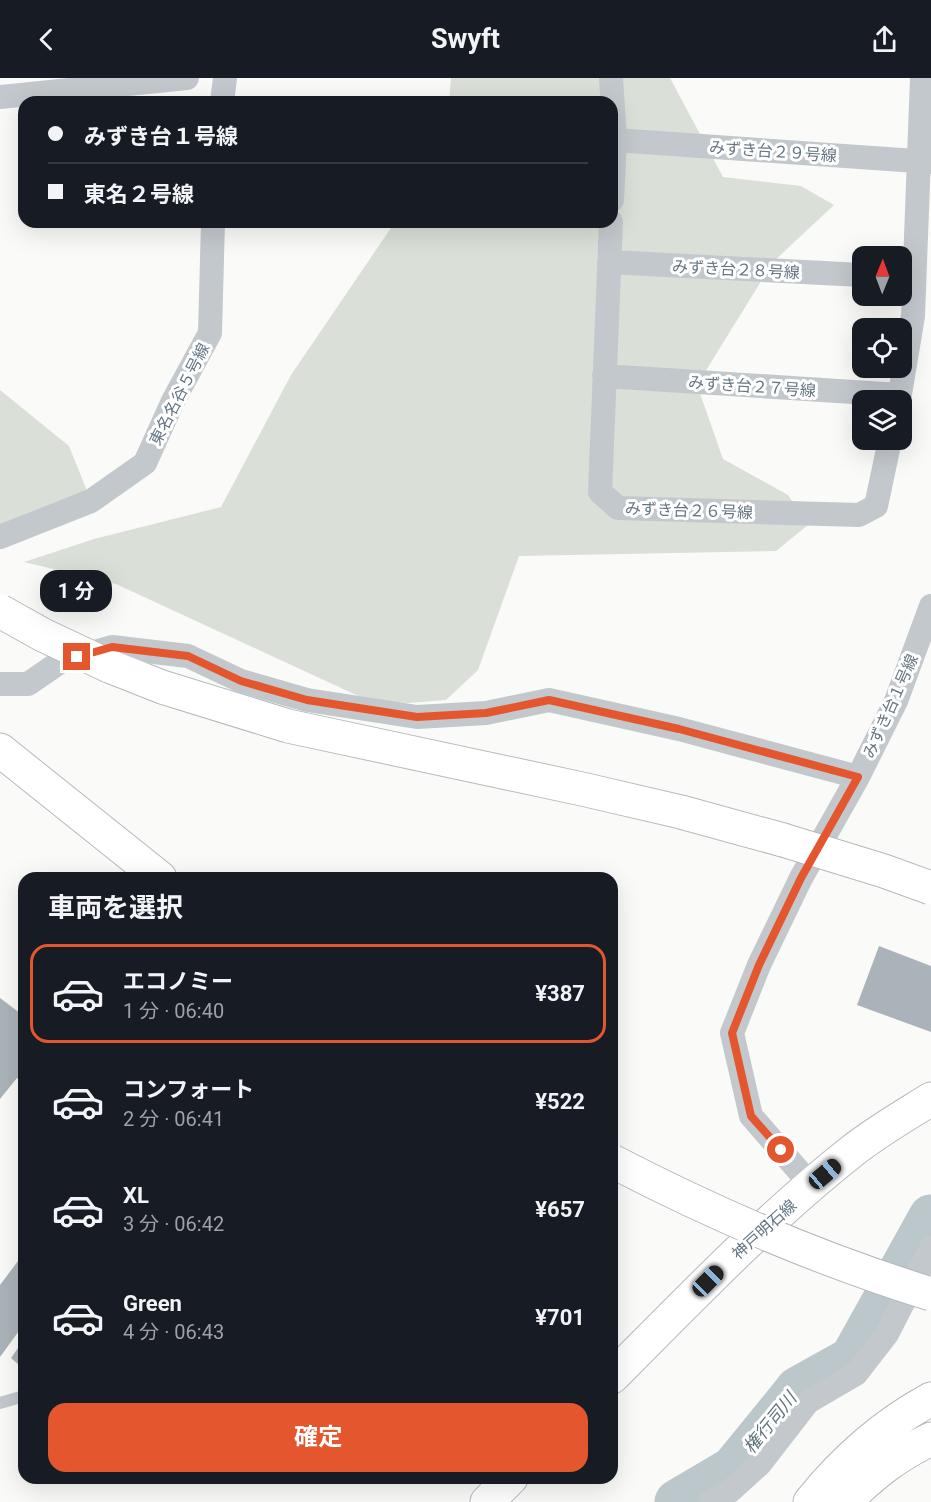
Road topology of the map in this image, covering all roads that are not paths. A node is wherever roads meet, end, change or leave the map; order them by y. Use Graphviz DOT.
graph roads {
  1 [pos="187,78"];
  2 [pos="225,78"];
  3 [pos="611,78"];
  4 [pos="922,78"];
  5 [pos="18,96"];
  6 [pos="19,96"];
  7 [pos="223,96"];
  8 [pos="612,96"];
  9 [pos="0,98"];
  10 [pos="618,140"];
  11 [pos="925,162"];
  12 [pos="213,228"];
  13 [pos="611,228"];
  14 [pos="912,251"];
  15 [pos="609,262"];
  16 [pos="852,274"];
  17 [pos="912,306"];
  18 [pos="604,376"];
  19 [pos="901,390"];
  20 [pos="852,394"];
  21 [pos="888,450"];
  22 [pos="0,537"];
  23 [pos="931,606"];
  24 [pos="0,612"];
  25 [pos="0,684"];
  26 [pos="0,750"];
  27 [pos="858,777"];
  28 [pos="150,872"];
  29 [pos="931,888"];
  30 [pos="931,1099"];
  31 [pos="618,1164"];
  32 [pos="811,1185"];
  33 [pos="931,1248"];
  34 [pos="931,1294"];
  35 [pos="618,1371"];
  36 [pos="18,1398"];
  37 [pos="931,1399"];
  38 [pos="0,1403"];
  39 [pos="931,1439"];
  40 [pos="506,1484"];
  41 [pos="487,1502"];
  42 [pos="711,1502"];
  43 [pos="810,1502"];
  44 [pos="845,1502"];
  1 -- 6 [label="street"];
  2 -- 7 [label="street"];
  3 -- 8 [label="street"];
  4 -- 11 [label="street"];
  5 -- 9 [label="street"];
  10 -- 11 [label="street, みずき台２９号線"];
  11 -- 14 [label="street"];
  12 -- 22 [label="street, 東名名谷５号線"];
  13 -- 15 [label="street, みずき台２６号線"];
  15 -- 16 [label="street, みずき台２８号線"];
  15 -- 18 [label="street, みずき台２６号線"];
  17 -- 19 [label="street"];
  18 -- 20 [label="street, みずき台２７号線"];
  18 -- 21 [label="street, みずき台２６号線"];
  23 -- 27 [label="street, みずき台１号線"];
  24 -- 29 [label="main road, bridge"];
  25 -- 27 [label="street"];
  26 -- 28 [label="main road"];
  27 -- 32 [label="street, みずき台１号線"];
  30 -- 32 [label="main road, 神戸明石線"];
  31 -- 34 [label="main road, bridge"];
  32 -- 35 [label="main road, 神戸明石線"];
  33 -- 42 [label="street"];
  36 -- 38 [label="lane"];
  37 -- 43 [label="main road"];
  39 -- 44 [label="main road"];
  40 -- 41 [label="main road"];
}
